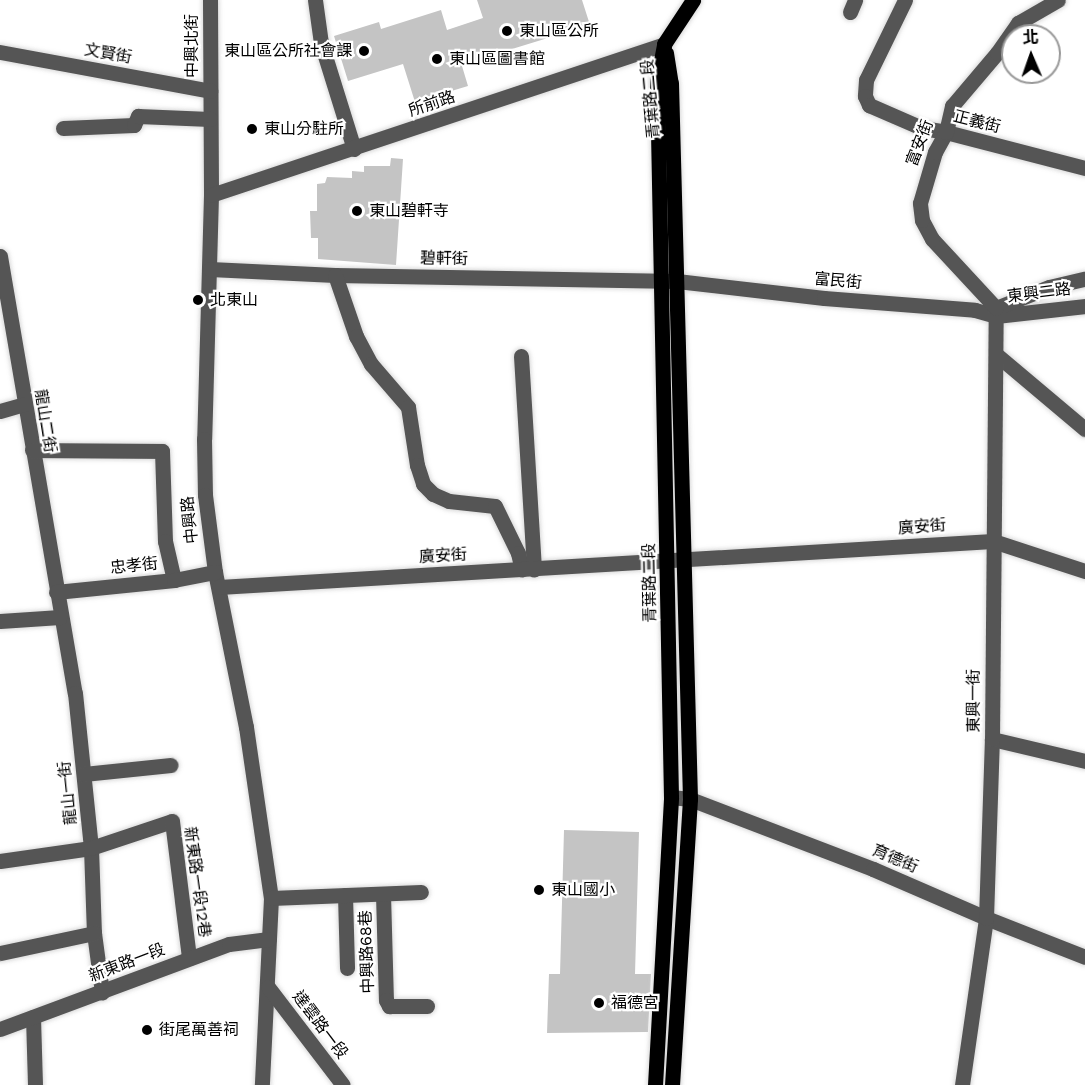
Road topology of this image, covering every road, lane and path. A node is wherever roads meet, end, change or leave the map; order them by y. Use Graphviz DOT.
graph roads {
  1 [pos="210,0"];
  2 [pos="315,0"];
  3 [pos="693,0"];
  4 [pos="905,0"];
  5 [pos="1058,0"];
  6 [pos="664,44"];
  7 [pos="0,52"];
  8 [pos="210,91"];
  9 [pos="210,119"];
  10 [pos="63,128"];
  11 [pos="946,132"];
  12 [pos="354,149"];
  13 [pos="1085,168"];
  14 [pos="211,195"];
  15 [pos="0,256"];
  16 [pos="0,261"];
  17 [pos="210,269"];
  18 [pos="334,275"];
  19 [pos="1085,279"];
  20 [pos="661,281"];
  21 [pos="677,281"];
  22 [pos="1085,306"];
  23 [pos="996,312"];
  24 [pos="521,356"];
  25 [pos="997,356"];
  26 [pos="24,404"];
  27 [pos="0,411"];
  28 [pos="1085,429"];
  29 [pos="32,450"];
  30 [pos="993,541"];
  31 [pos="685,560"];
  32 [pos="669,561"];
  33 [pos="528,570"];
  34 [pos="1085,571"];
  35 [pos="217,579"];
  36 [pos="174,580"];
  37 [pos="56,592"];
  38 [pos="60,617"];
  39 [pos="0,621"];
  40 [pos="992,739"];
  41 [pos="1085,761"];
  42 [pos="171,765"];
  43 [pos="84,774"];
  44 [pos="671,797"];
  45 [pos="690,799"];
  46 [pos="91,848"];
  47 [pos="0,861"];
  48 [pos="421,892"];
  49 [pos="383,894"];
  50 [pos="345,895"];
  51 [pos="271,898"];
  52 [pos="986,918"];
  53 [pos="94,933"];
  54 [pos="270,939"];
  55 [pos="0,953"];
  56 [pos="1085,957"];
  57 [pos="189,958"];
  58 [pos="347,968"];
  59 [pos="268,987"];
  60 [pos="102,992"];
  61 [pos="427,1006"];
  62 [pos="33,1017"];
  63 [pos="0,1029"];
  64 [pos="35,1085"];
  65 [pos="262,1085"];
  66 [pos="343,1085"];
  67 [pos="655,1085"];
  68 [pos="672,1085"];
  69 [pos="962,1085"];
  1 -- 8 [label="street, 中興北街"];
  2 -- 12 [label="street"];
  3 -- 6 [label="main road"];
  4 -- 11 [label="street, 正義街"];
  5 -- 11 [label="street, 富安街"];
  6 -- 12 [label="street, 所前路"];
  6 -- 20 [label="main road, 青葉路二段"];
  6 -- 21 [label="main road, 青葉路二段"];
  7 -- 8 [label="street, 文賢街"];
  8 -- 9 [label="street, 中興路"];
  9 -- 10 [label="street"];
  9 -- 14 [label="street, 中興路"];
  11 -- 13 [label="street, 正義街"];
  11 -- 23 [label="street, 富安街"];
  12 -- 14 [label="street, 所前路"];
  14 -- 17 [label="street, 中興路"];
  15 -- 16 [label="street, 龍山二街"];
  16 -- 26 [label="street, 龍山二街"];
  17 -- 18 [label="street, 碧軒街"];
  17 -- 35 [label="street, 中興路"];
  18 -- 20 [label="street, 碧軒街"];
  18 -- 33 [label="street"];
  19 -- 23 [label="street"];
  20 -- 21 [label="street, 碧軒街"];
  20 -- 32 [label="main road, 青葉路二段"];
  21 -- 23 [label="street, 富民街"];
  21 -- 31 [label="main road, 青葉路二段"];
  22 -- 23 [label="street, 東興二路"];
  23 -- 25 [label="street, 東興一街"];
  24 -- 33 [label="street"];
  25 -- 28 [label="street"];
  25 -- 30 [label="street, 東興一街"];
  26 -- 27 [label="street"];
  26 -- 29 [label="street, 龍山二街"];
  29 -- 36 [label="street"];
  29 -- 37 [label="street, 龍山二街"];
  30 -- 31 [label="street, 廣安街"];
  30 -- 34 [label="street, 廣安街"];
  30 -- 40 [label="street, 東興一街"];
  31 -- 32 [label="street, 廣安街"];
  31 -- 45 [label="main road, 青葉路二段"];
  32 -- 33 [label="street, 廣安街"];
  32 -- 44 [label="main road, 青葉路二段"];
  33 -- 35 [label="street, 廣安街"];
  35 -- 36 [label="street, 忠孝街"];
  35 -- 51 [label="street, 中興路"];
  36 -- 37 [label="street, 忠孝街"];
  37 -- 38 [label="street, 龍山一街"];
  38 -- 39 [label="street"];
  38 -- 43 [label="street, 龍山一街"];
  40 -- 41 [label="street"];
  40 -- 52 [label="street, 東興一街"];
  42 -- 43 [label="street"];
  43 -- 46 [label="street, 龍山一街"];
  44 -- 45 [label="street, 育德街"];
  44 -- 67 [label="main road, 青葉路二段"];
  45 -- 52 [label="street, 育德街"];
  45 -- 68 [label="main road, 青葉路二段"];
  46 -- 47 [label="street"];
  46 -- 53 [label="street, 龍山一街"];
  46 -- 57 [label="street, 新東路一段12巷"];
  48 -- 49 [label="street"];
  49 -- 50 [label="street"];
  49 -- 61 [label="street, 中興路68巷"];
  50 -- 51 [label="street"];
  50 -- 58 [label="street"];
  51 -- 54 [label="street, 中興路"];
  52 -- 56 [label="street, 育德街"];
  52 -- 69 [label="street, 東興一街"];
  53 -- 55 [label="street"];
  53 -- 60 [label="street, 龍山一街"];
  54 -- 57 [label="street, 新東路一段"];
  54 -- 59 [label="street, 中興路"];
  57 -- 60 [label="street, 新東路一段"];
  59 -- 65 [label="street"];
  59 -- 66 [label="street, 達雲路一段"];
  60 -- 62 [label="street, 新東路一段"];
  62 -- 63 [label="street, 新東路一段"];
  62 -- 64 [label="street"];
}
